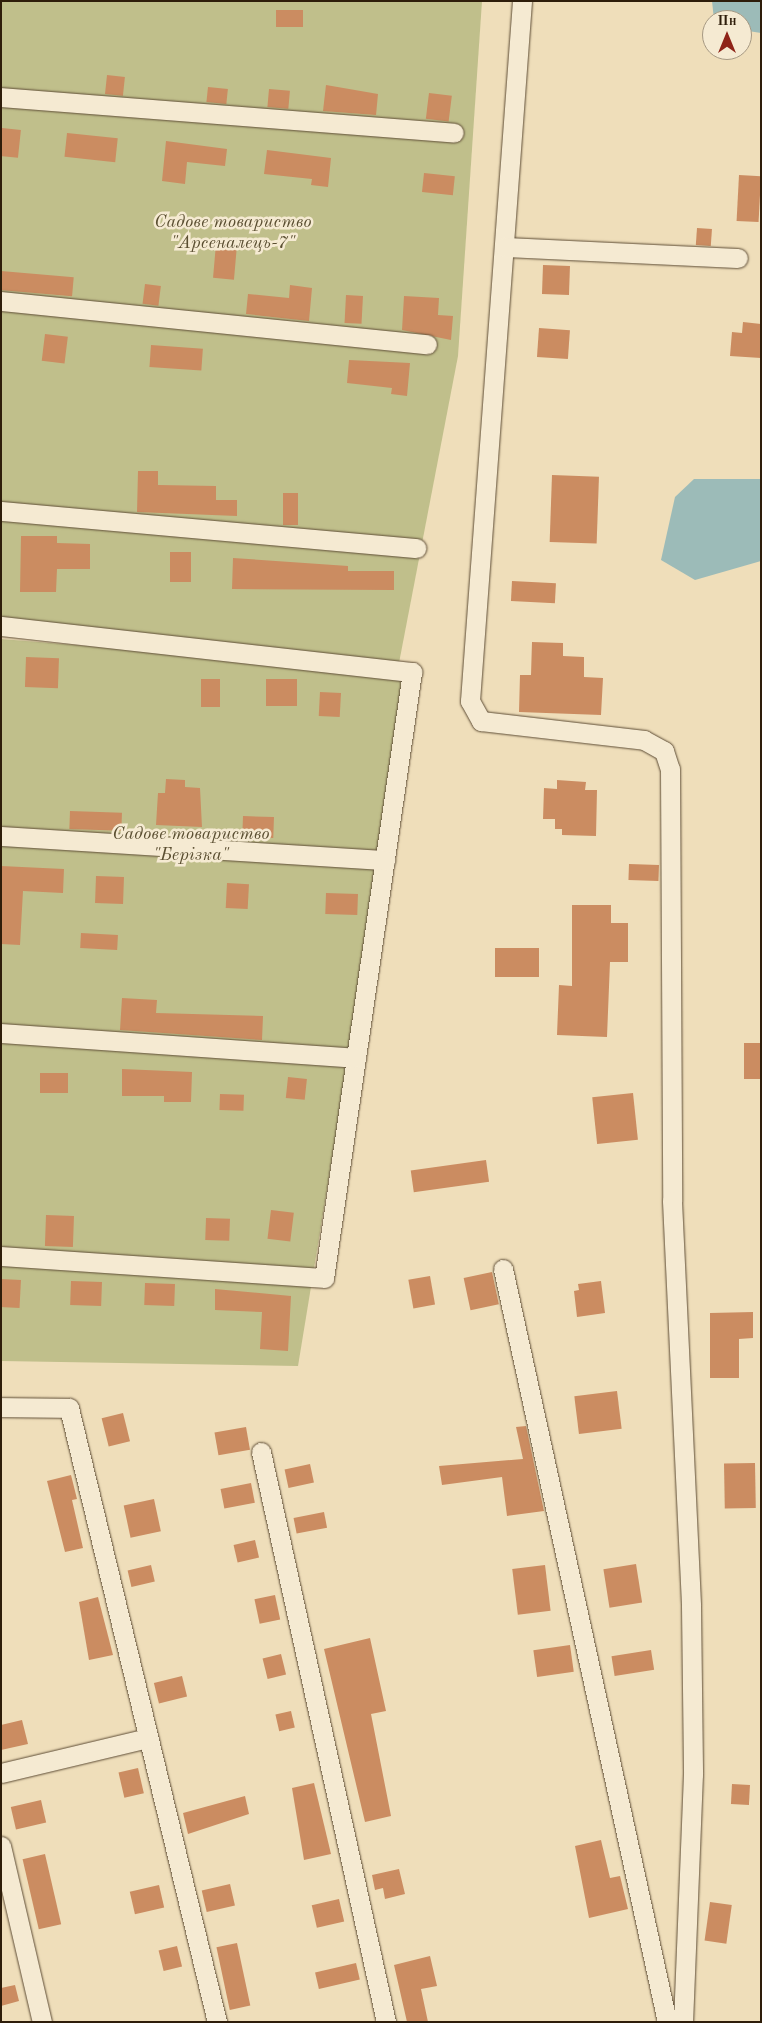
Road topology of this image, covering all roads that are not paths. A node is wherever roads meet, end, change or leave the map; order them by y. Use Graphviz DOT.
graph roads {
  1 [pos="522,1"];
  2 [pos="1,97"];
  3 [pos="454,133"];
  4 [pos="505,247"];
  5 [pos="738,258"];
  6 [pos="1,301"];
  7 [pos="427,344"];
  8 [pos="1,511"];
  9 [pos="416,548"];
  10 [pos="1,626"];
  11 [pos="1,836"];
  12 [pos="385,860"];
  13 [pos="1,1033"];
  14 [pos="356,1058"];
  15 [pos="1,1256"];
  16 [pos="503,1269"];
  17 [pos="1,1407"];
  18 [pos="261,1452"];
  19 [pos="148,1738"];
  20 [pos="1,1773"];
  21 [pos="1,1846"];
  22 [pos="42,2022"];
  23 [pos="217,2022"];
  24 [pos="386,2022"];
  25 [pos="667,2022"];
  26 [pos="683,2022"];
  1 -- 4 [label="street"];
  2 -- 3 [label="street"];
  4 -- 5 [label="street"];
  4 -- 26 [label="street"];
  6 -- 7 [label="street"];
  8 -- 9 [label="street"];
  10 -- 12 [label="street"];
  11 -- 12 [label="street"];
  12 -- 14 [label="street"];
  13 -- 14 [label="street"];
  14 -- 15 [label="street"];
  16 -- 25 [label="street"];
  17 -- 19 [label="street"];
  18 -- 24 [label="street"];
  19 -- 20 [label="street"];
  19 -- 23 [label="street"];
  21 -- 22 [label="street"];
}
